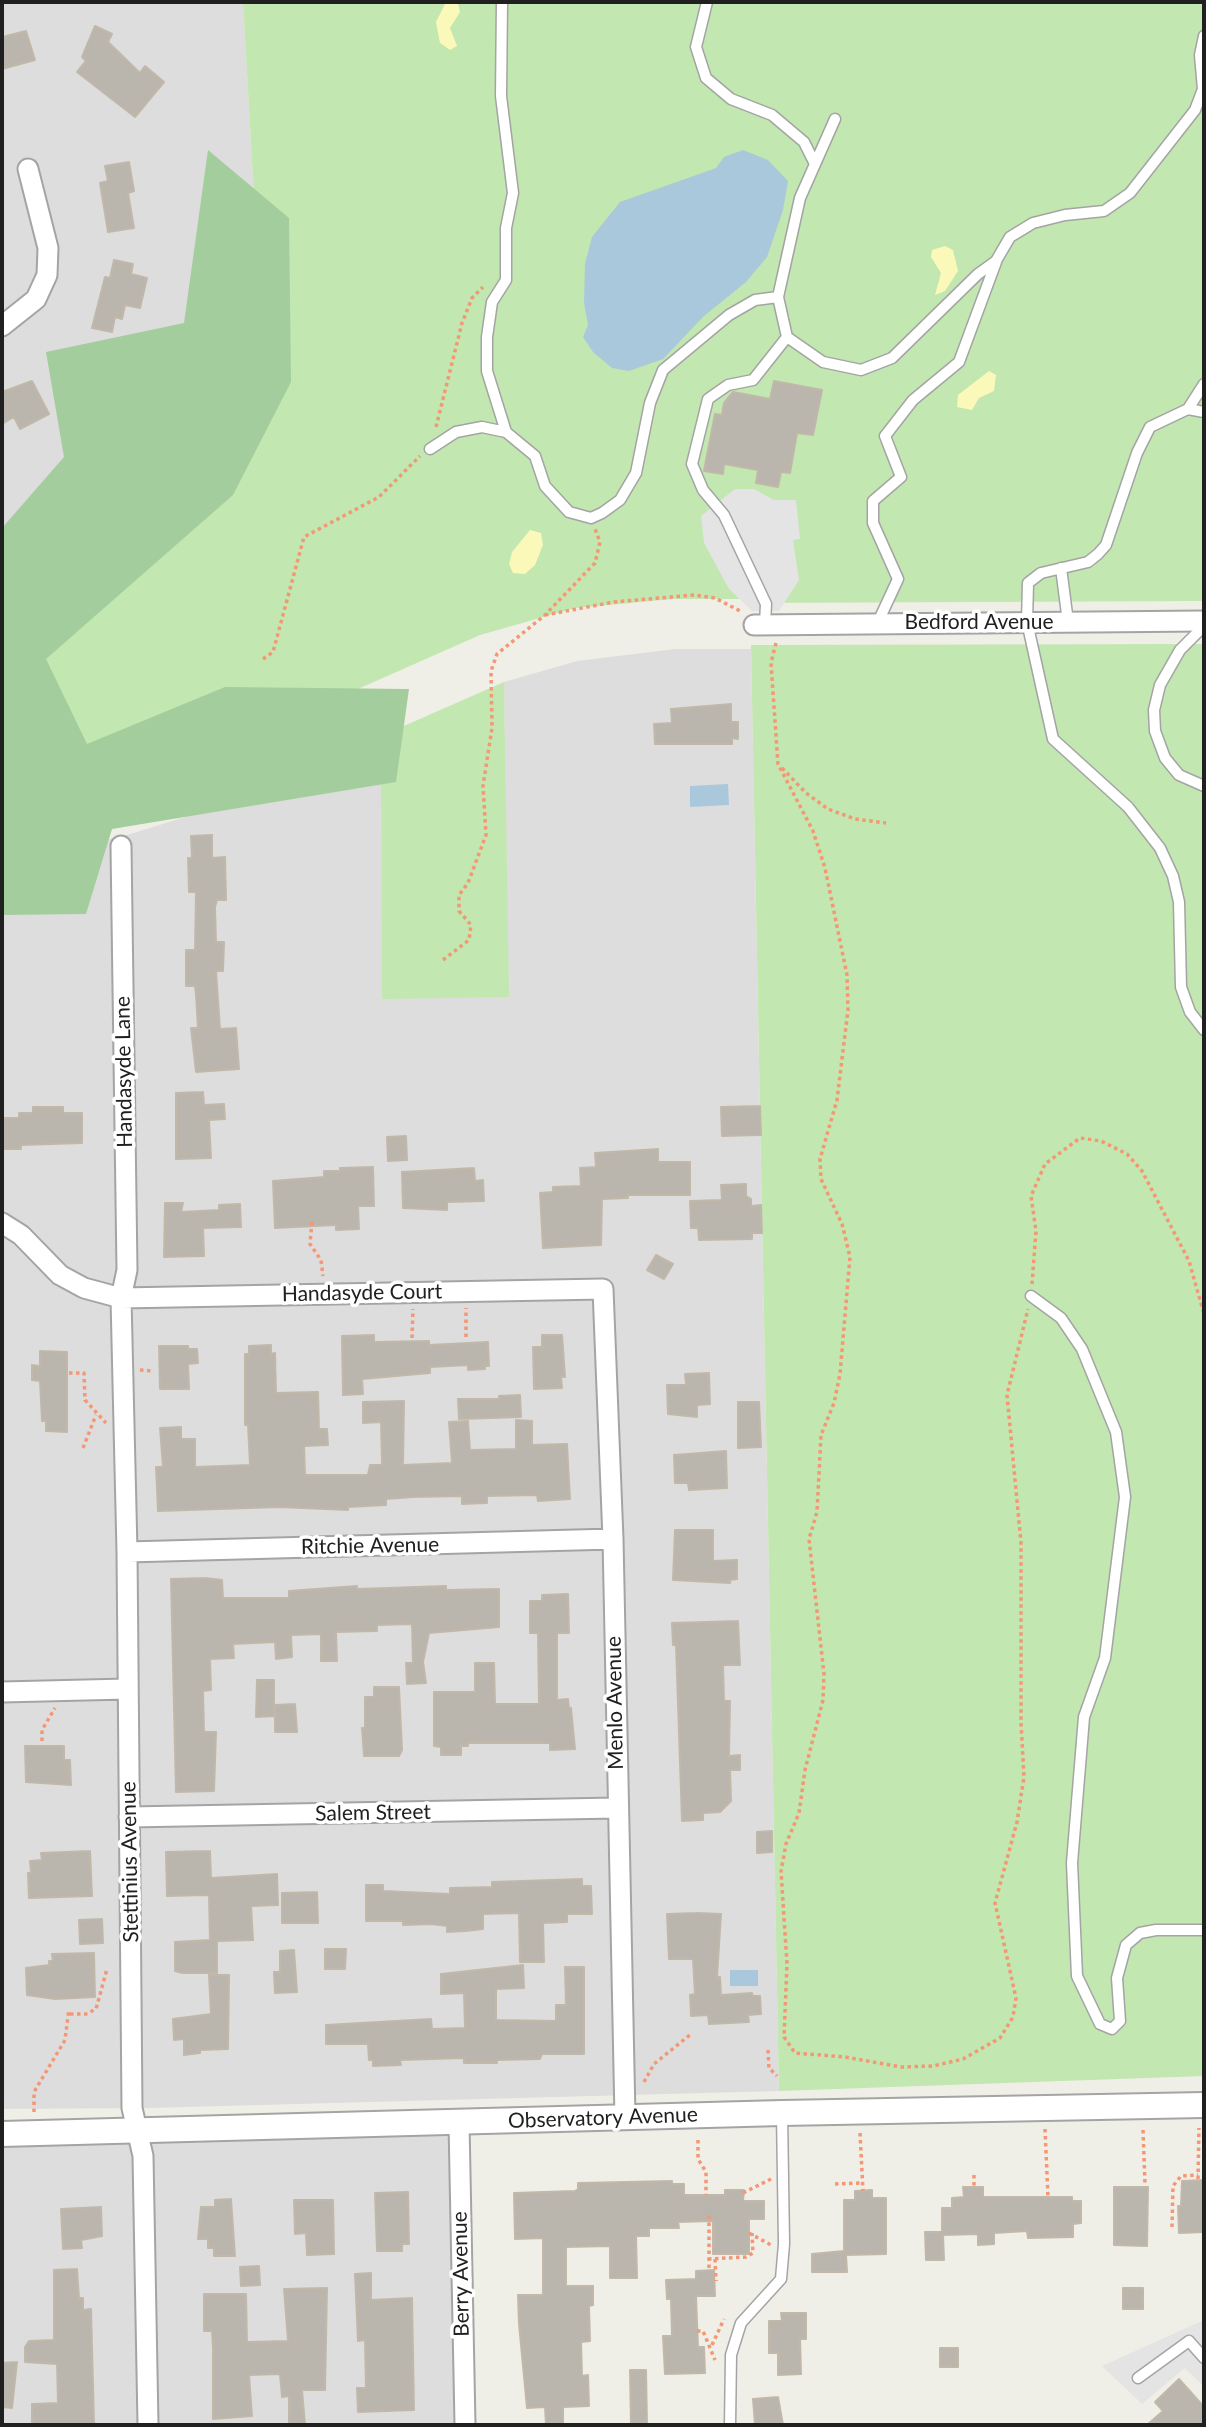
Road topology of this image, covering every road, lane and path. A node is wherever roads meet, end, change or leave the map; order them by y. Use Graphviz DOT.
graph roads {
  1 [pos="502,2"];
  2 [pos="706,2"];
  3 [pos="1204,36"];
  4 [pos="835,119"];
  5 [pos="814,164"];
  6 [pos="28,169"];
  7 [pos="996,261"];
  8 [pos="507,271"];
  9 [pos="778,297"];
  10 [pos="2,326"];
  11 [pos="787,337"];
  12 [pos="1204,384"];
  13 [pos="1188,409"];
  14 [pos="1204,412"];
  15 [pos="506,432"];
  16 [pos="430,449"];
  17 [pos="591,518"];
  18 [pos="1061,568"];
  19 [pos="545,615"];
  20 [pos="878,622"];
  21 [pos="1027,622"];
  22 [pos="1068,622"];
  23 [pos="760,624"];
  24 [pos="1204,624"];
  25 [pos="263,659"];
  26 [pos="778,764"];
  27 [pos="1204,786"];
  28 [pos="886,823"];
  29 [pos="121,846"];
  30 [pos="443,960"];
  31 [pos="1204,1030"];
  32 [pos="312,1222"];
  33 [pos="2,1223"];
  34 [pos="323,1278"];
  35 [pos="603,1289"];
  36 [pos="465,1291"];
  37 [pos="413,1292"];
  38 [pos="1031,1296"];
  39 [pos="121,1298"];
  40 [pos="1204,1314"];
  41 [pos="466,1337"];
  42 [pos="412,1339"];
  43 [pos="69,1373"];
  44 [pos="96,1415"];
  45 [pos="83,1448"];
  46 [pos="125,1450"];
  47 [pos="613,1539"];
  48 [pos="127,1552"];
  49 [pos="127,1689"];
  50 [pos="60,1691"];
  51 [pos="2,1692"];
  52 [pos="42,1741"];
  53 [pos="616,1808"];
  54 [pos="129,1818"];
  55 [pos="1204,1930"];
  56 [pos="107,1969"];
  57 [pos="691,2034"];
  58 [pos="768,2050"];
  59 [pos="777,2076"];
  60 [pos="642,2086"];
  61 [pos="1044,2108"];
  62 [pos="860,2111"];
  63 [pos="34,2112"];
  64 [pos="782,2113"];
  65 [pos="1201,2116"];
  66 [pos="625,2117"];
  67 [pos="458,2123"];
  68 [pos="136,2129"];
  69 [pos="1143,2130"];
  70 [pos="2,2134"];
  71 [pos="698,2140"];
  72 [pos="974,2175"];
  73 [pos="782,2179"];
  74 [pos="862,2183"];
  75 [pos="835,2184"];
  76 [pos="1145,2184"];
  77 [pos="974,2187"];
  78 [pos="863,2190"];
  79 [pos="744,2193"];
  80 [pos="706,2195"];
  81 [pos="1048,2197"];
  82 [pos="709,2215"];
  83 [pos="1172,2227"];
  84 [pos="784,2244"];
  85 [pos="708,2259"];
  86 [pos="715,2259"];
  87 [pos="709,2268"];
  88 [pos="716,2281"];
  89 [pos="724,2319"];
  90 [pos="697,2331"];
  91 [pos="712,2345"];
  92 [pos="1204,2358"];
  93 [pos="715,2368"];
  94 [pos="1138,2378"];
  95 [pos="148,2425"];
  96 [pos="465,2425"];
  97 [pos="730,2425"];
  1 -- 8 [label="lane"];
  2 -- 5 [label="lane"];
  3 -- 7 [label="lane"];
  4 -- 5 [label="lane"];
  5 -- 9 [label="lane"];
  6 -- 10 [label="street"];
  7 -- 11 [label="lane"];
  7 -- 20 [label="lane"];
  8 -- 15 [label="lane"];
  8 -- 16 [label="path"];
  9 -- 11 [label="lane"];
  9 -- 17 [label="lane"];
  11 -- 23 [label="lane"];
  12 -- 13 [label="lane"];
  13 -- 14 [label="lane"];
  13 -- 18 [label="lane"];
  15 -- 16 [label="lane"];
  15 -- 17 [label="lane"];
  16 -- 25 [label="path"];
  17 -- 19 [label="path"];
  18 -- 21 [label="lane"];
  18 -- 22 [label="lane"];
  19 -- 23 [label="path"];
  19 -- 30 [label="path"];
  20 -- 21 [label="street, Bedford Avenue"];
  20 -- 23 [label="street, Bedford Avenue"];
  21 -- 22 [label="street, Bedford Avenue"];
  21 -- 31 [label="lane"];
  22 -- 24 [label="street, Bedford Avenue"];
  23 -- 26 [label="path"];
  24 -- 27 [label="lane"];
  26 -- 28 [label="path"];
  26 -- 38 [label="path"];
  29 -- 39 [label="street, Handasyde Lane"];
  32 -- 34 [label="path"];
  33 -- 39 [label="street, Handasyde Court"];
  35 -- 36 [label="street, Handasyde Court"];
  35 -- 47 [label="street, Menlo Avenue"];
  36 -- 37 [label="street, Handasyde Court"];
  36 -- 41 [label="path"];
  37 -- 39 [label="street, Handasyde Court"];
  37 -- 42 [label="path"];
  38 -- 40 [label="path"];
  38 -- 55 [label="lane"];
  39 -- 46 [label="street, Stettinius Avenue"];
  43 -- 44 [label="path"];
  44 -- 45 [label="path"];
  44 -- 46 [label="path"];
  46 -- 48 [label="street, Stettinius Avenue"];
  47 -- 48 [label="street, Ritchie Avenue"];
  47 -- 53 [label="street, Menlo Avenue"];
  48 -- 49 [label="street, Stettinius Avenue"];
  49 -- 50 [label="street"];
  49 -- 54 [label="street, Stettinius Avenue"];
  50 -- 51 [label="street"];
  50 -- 52 [label="path"];
  53 -- 54 [label="street, Salem Street"];
  53 -- 66 [label="street, Menlo Avenue"];
  54 -- 68 [label="street, Stettinius Avenue"];
  56 -- 63 [label="path"];
  57 -- 60 [label="path"];
  58 -- 59 [label="path"];
  61 -- 62 [label="street, Observatory Avenue"];
  61 -- 65 [label="street, Observatory Avenue"];
  61 -- 81 [label="path"];
  62 -- 64 [label="street, Observatory Avenue"];
  62 -- 74 [label="path"];
  64 -- 66 [label="street, Observatory Avenue"];
  64 -- 73 [label="lane"];
  65 -- 83 [label="path"];
  66 -- 67 [label="street, Observatory Avenue"];
  67 -- 68 [label="street, Observatory Avenue"];
  67 -- 96 [label="street, Berry Avenue"];
  68 -- 70 [label="street, Observatory Avenue"];
  68 -- 95 [label="street, Stettinius Avenue"];
  69 -- 76 [label="path"];
  71 -- 80 [label="path"];
  72 -- 77 [label="path"];
  73 -- 79 [label="path"];
  73 -- 84 [label="lane"];
  74 -- 75 [label="path"];
  74 -- 78 [label="path"];
  82 -- 85 [label="path"];
  84 -- 86 [label="path"];
  84 -- 97 [label="lane"];
  85 -- 86 [label="path"];
  85 -- 87 [label="path"];
  86 -- 88 [label="path"];
  89 -- 91 [label="path"];
  90 -- 91 [label="path"];
  91 -- 93 [label="path"];
  92 -- 94 [label="lane"];
}
